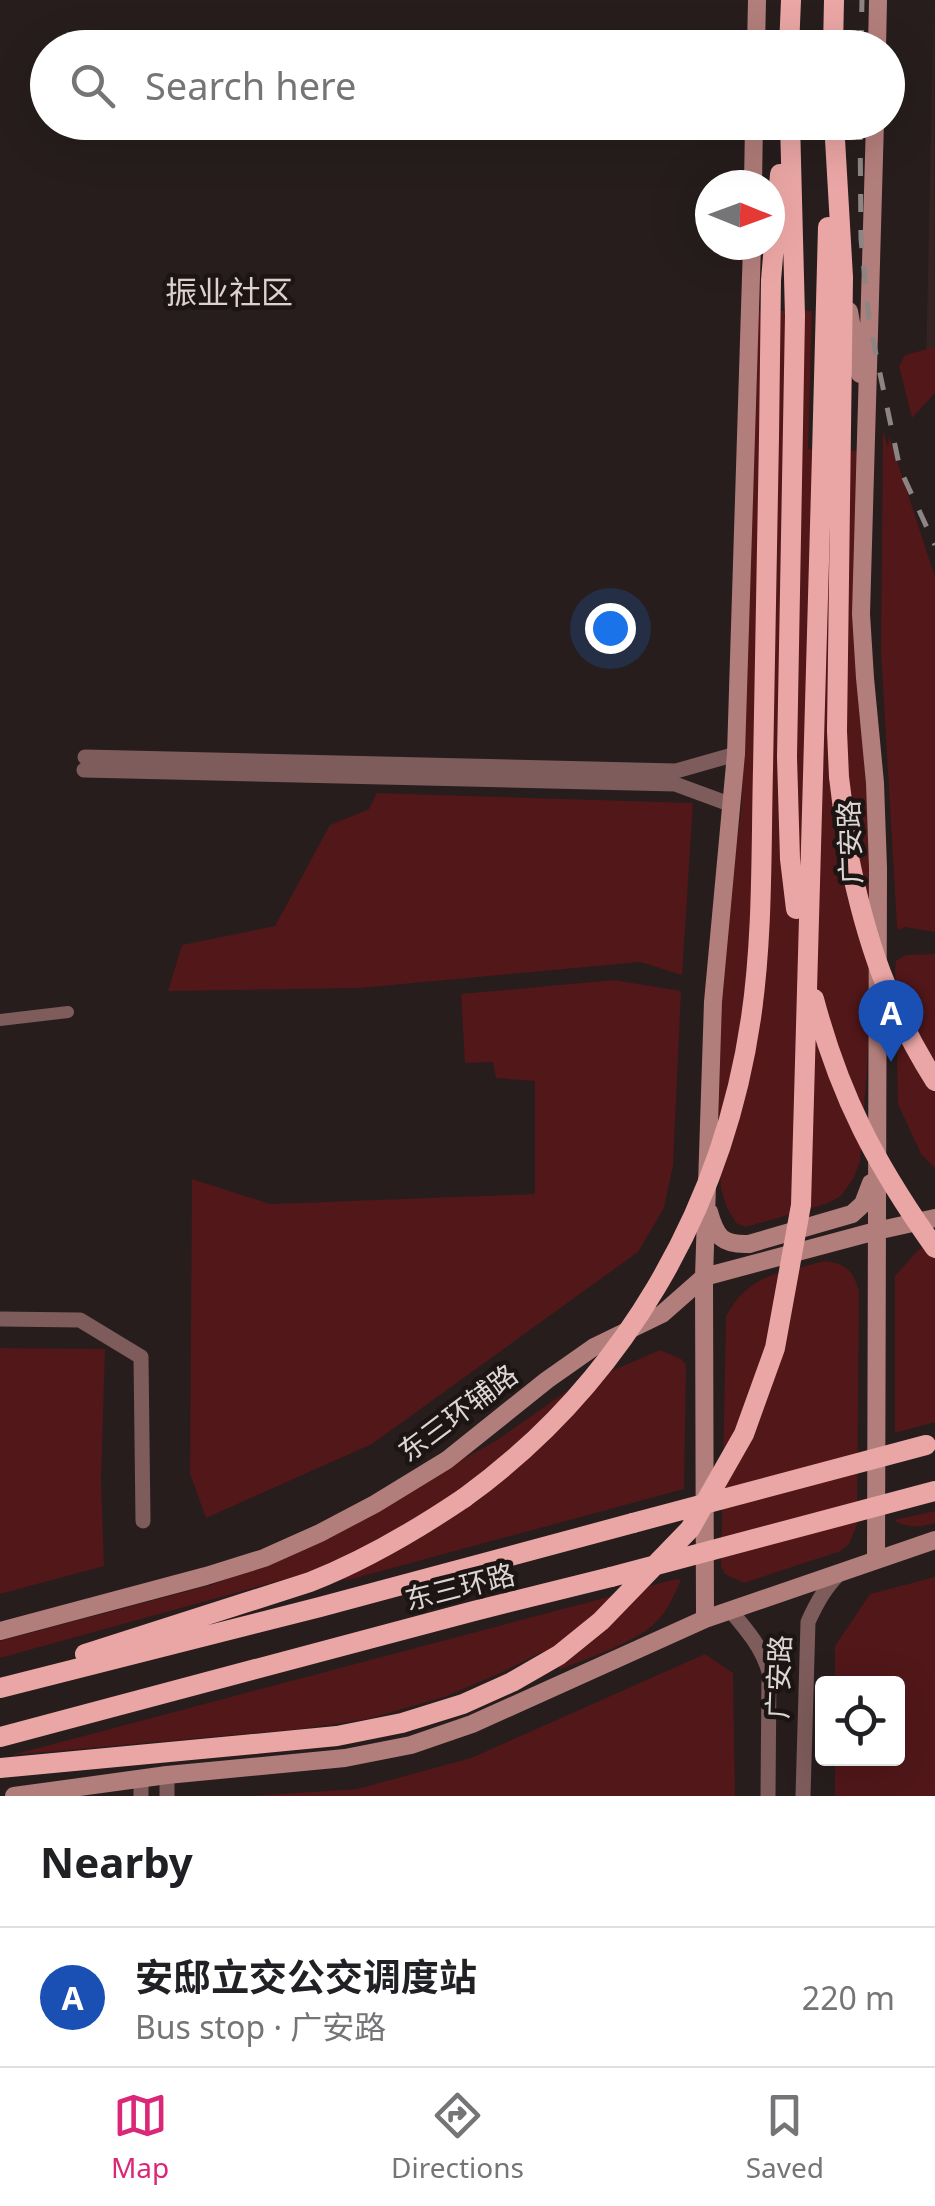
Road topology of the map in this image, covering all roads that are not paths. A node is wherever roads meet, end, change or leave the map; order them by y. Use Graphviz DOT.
graph roads {
  1 [pos="757,0"];
  2 [pos="790,0"];
  3 [pos="834,0"];
  4 [pos="878,0"];
  5 [pos="756,30"];
  6 [pos="789,30"];
  7 [pos="833,30"];
  8 [pos="877,30"];
  9 [pos="754,140"];
  10 [pos="785,140"];
  11 [pos="788,140"];
  12 [pos="832,140"];
  13 [pos="833,140"];
  14 [pos="875,140"];
  15 [pos="753,170"];
  16 [pos="752,260"];
  17 [pos="843,277"];
  18 [pos="867,414"];
  19 [pos="832,459"];
  20 [pos="736,754"];
  21 [pos="732,805"];
  22 [pos="68,1012"];
  23 [pos="0,1020"];
  24 [pos="935,1081"];
  25 [pos="877,1166"];
  26 [pos="707,1202"];
  27 [pos="935,1218"];
  28 [pos="876,1231"];
  29 [pos="935,1248"];
  30 [pos="704,1277"];
  31 [pos="0,1320"];
  32 [pos="930,1444"];
  33 [pos="935,1491"];
  34 [pos="143,1521"];
  35 [pos="935,1540"];
  36 [pos="876,1560"];
  37 [pos="843,1570"];
  38 [pos="730,1610"];
  39 [pos="705,1619"];
  40 [pos="0,1631"];
  41 [pos="0,1680"];
  42 [pos="0,1688"];
  43 [pos="0,1737"];
  44 [pos="0,1768"];
  45 [pos="167,1775"];
  46 [pos="141,1787"];
  47 [pos="14,1796"];
  48 [pos="167,1796"];
  49 [pos="768,1796"];
  50 [pos="803,1796"];
  1 -- 5 [label="main road"];
  2 -- 6 [label="highway"];
  3 -- 7 [label="highway"];
  4 -- 8 [label="main road"];
  9 -- 15 [label="main road"];
  10 -- 41 [label="highway, bridge"];
  11 -- 29 [label="highway, bridge"];
  12 -- 19 [label="highway"];
  13 -- 17 [label="highway"];
  14 -- 18 [label="main road, 广安路"];
  16 -- 20 [label="main road"];
  17 -- 18 [label="main road"];
  17 -- 19 [label="highway"];
  18 -- 25 [label="main road, 广安路"];
  19 -- 24 [label="highway, bridge"];
  19 -- 44 [label="highway, bridge"];
  20 -- 21 [label="main road"];
  20 -- 21 [label="street"];
  21 -- 26 [label="main road"];
  22 -- 23 [label="street"];
  25 -- 26 [label="main road"];
  25 -- 28 [label="main road, 广安路"];
  26 -- 30 [label="main road"];
  27 -- 28 [label="main road, 东三环辅路"];
  28 -- 30 [label="main road, 东三环辅路"];
  28 -- 36 [label="main road, 广安路"];
  30 -- 39 [label="main road"];
  30 -- 40 [label="main road, 东三环辅路"];
  31 -- 34 [label="street"];
  32 -- 42 [label="highway, 东三环路, bridge"];
  33 -- 43 [label="highway, 东三环路, bridge"];
  35 -- 36 [label="main road"];
  36 -- 37 [label="main road"];
  37 -- 38 [label="main road"];
  37 -- 50 [label="street, 广安路"];
  38 -- 39 [label="main road"];
  38 -- 49 [label="street, 广安路"];
  39 -- 45 [label="main road"];
  45 -- 46 [label="main road"];
  45 -- 48 [label="street"];
  46 -- 47 [label="main road"];
}
